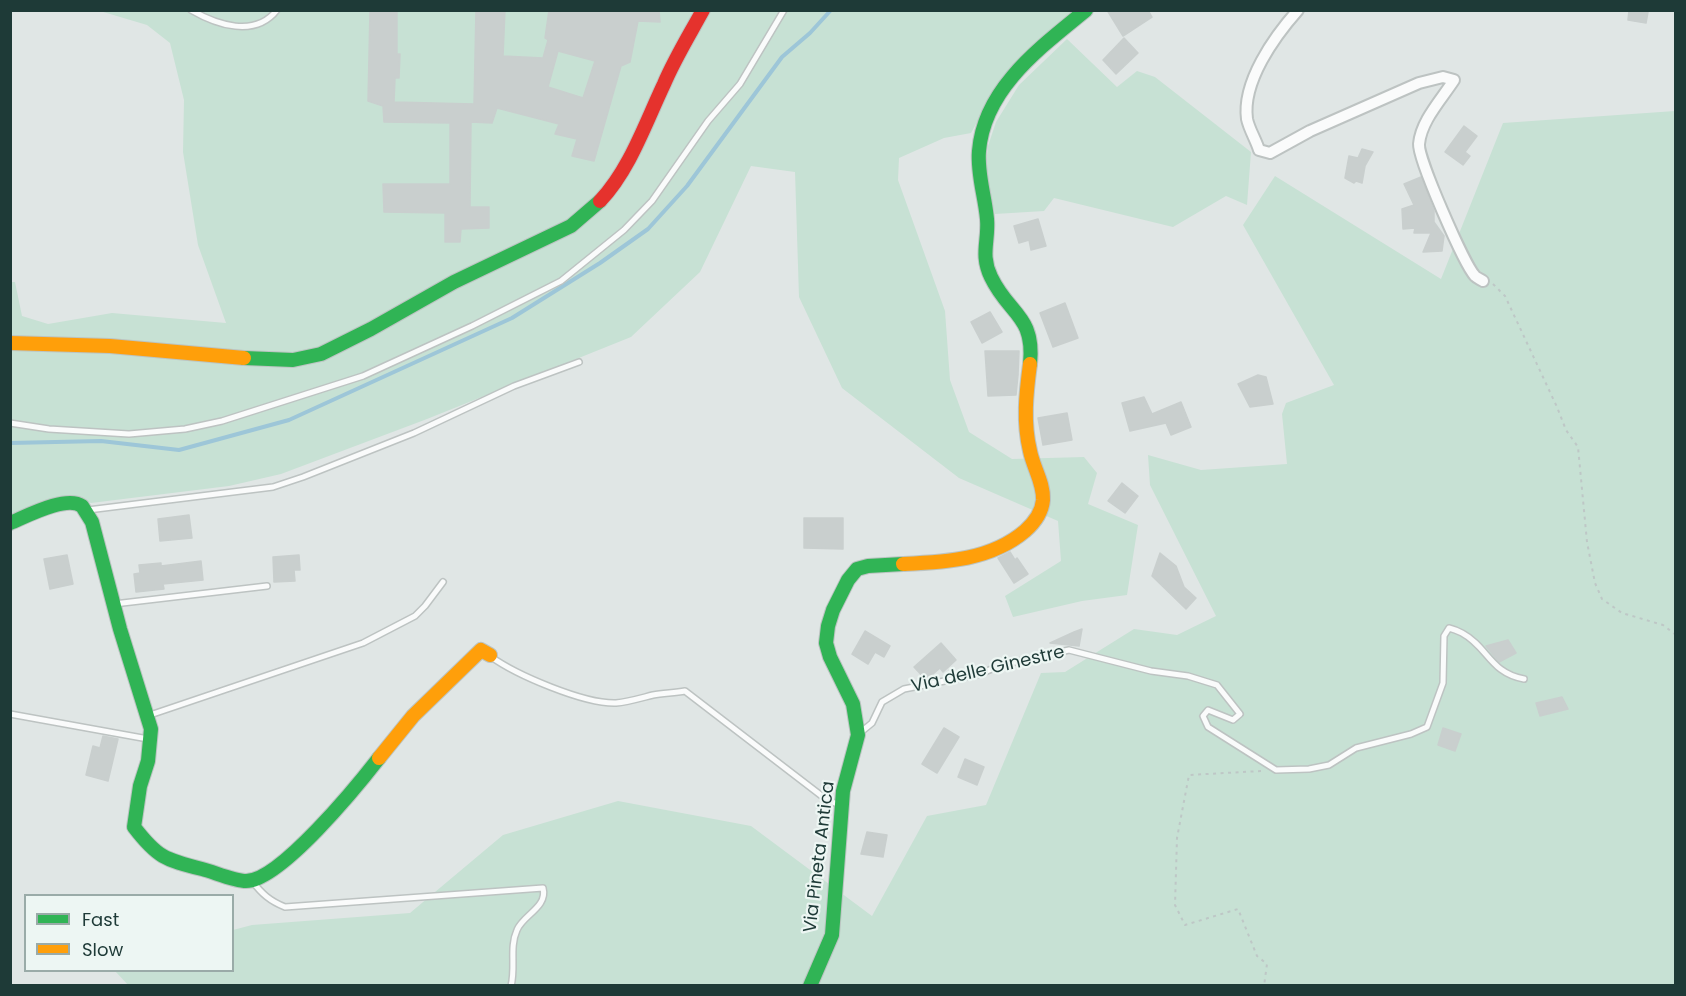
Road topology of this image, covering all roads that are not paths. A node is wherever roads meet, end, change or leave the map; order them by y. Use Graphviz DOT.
graph roads {
  1 [pos="191,10"];
  2 [pos="277,10"];
  3 [pos="703,10"];
  4 [pos="784,10"];
  5 [pos="1086,10"];
  6 [pos="1298,10"];
  7 [pos="1483,281"];
  8 [pos="10,343"];
  9 [pos="579,362"];
  10 [pos="10,423"];
  11 [pos="86,511"];
  12 [pos="10,523"];
  13 [pos="443,582"];
  14 [pos="267,586"];
  15 [pos="113,604"];
  16 [pos="490,655"];
  17 [pos="1524,679"];
  18 [pos="10,714"];
  19 [pos="147,716"];
  20 [pos="858,735"];
  21 [pos="150,740"];
  22 [pos="842,806"];
  23 [pos="250,880"];
  24 [pos="511,986"];
  25 [pos="810,986"];
  1 -- 2 [label="lane"];
  3 -- 8 [label="street"];
  4 -- 10 [label="lane"];
  5 -- 20 [label="street, Via Pineta Antica"];
  6 -- 7 [label="street"];
  9 -- 11 [label="lane"];
  11 -- 12 [label="street"];
  11 -- 15 [label="street"];
  13 -- 19 [label="lane"];
  14 -- 15 [label="lane"];
  15 -- 19 [label="street"];
  16 -- 22 [label="lane"];
  16 -- 23 [label="street"];
  17 -- 20 [label="lane, Via delle Ginestre"];
  18 -- 21 [label="lane"];
  19 -- 21 [label="street"];
  20 -- 22 [label="street, Via Pineta Antica"];
  21 -- 23 [label="street"];
  22 -- 25 [label="street, Via Pineta Antica"];
  23 -- 24 [label="lane"];
}
